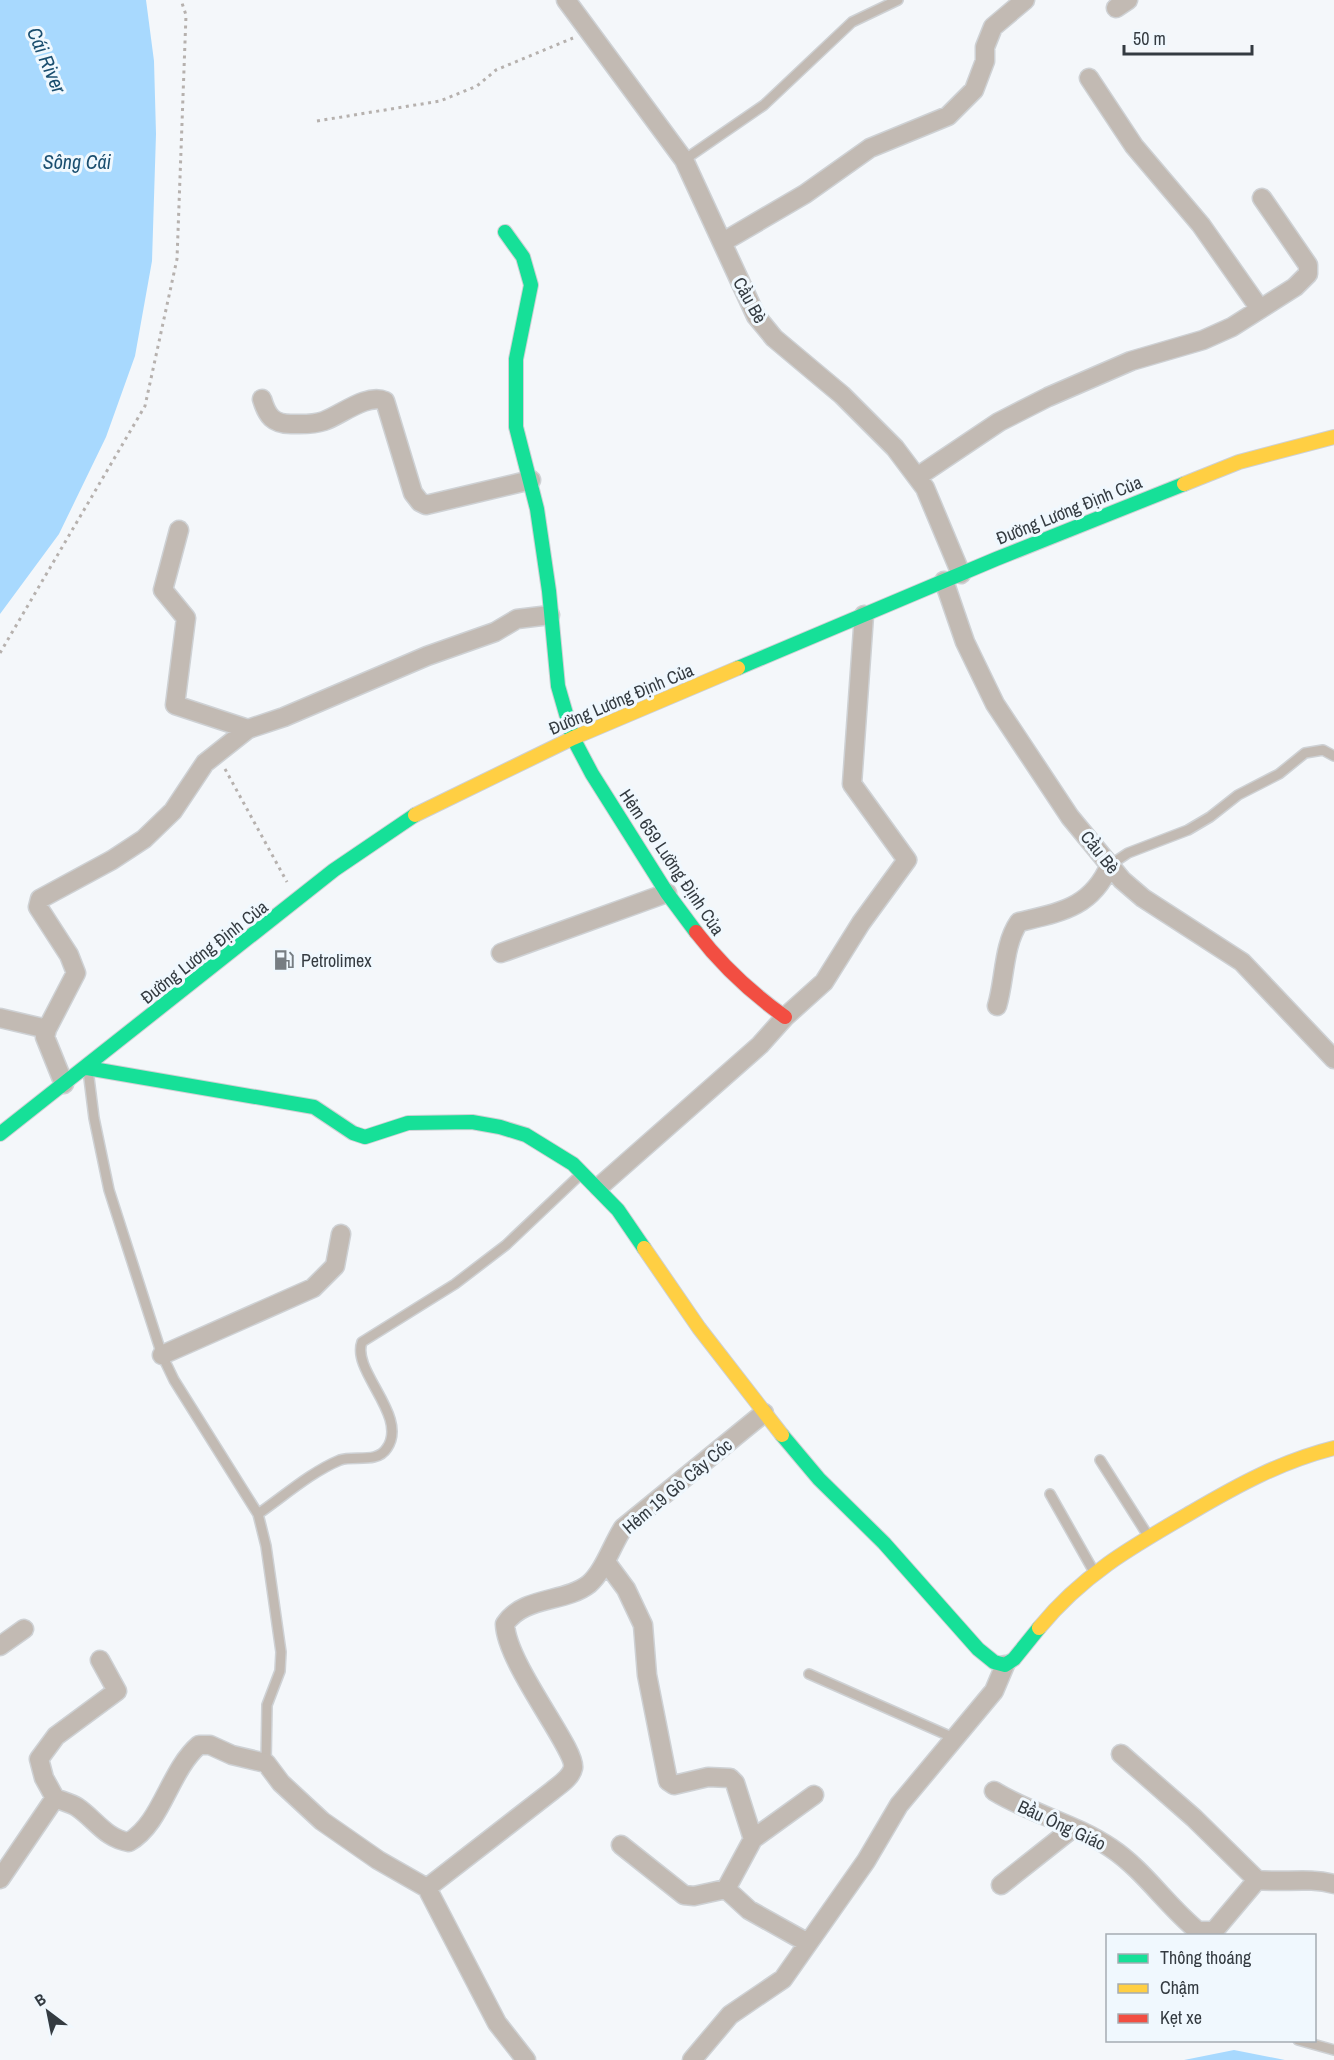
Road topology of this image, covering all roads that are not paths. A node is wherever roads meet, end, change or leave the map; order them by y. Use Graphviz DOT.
graph roads {
  1 [pos="566,0"];
  2 [pos="898,0"];
  3 [pos="1025,0"];
  4 [pos="1089,78"];
  5 [pos="684,160"];
  6 [pos="1262,198"];
  7 [pos="505,232"];
  8 [pos="723,242"];
  9 [pos="1260,309"];
  10 [pos="262,399"];
  11 [pos="1334,437"];
  12 [pos="917,477"];
  13 [pos="531,480"];
  14 [pos="179,530"];
  15 [pos="961,574"];
  16 [pos="944,581"];
  17 [pos="550,615"];
  18 [pos="864,615"];
  19 [pos="248,729"];
  20 [pos="573,738"];
  21 [pos="1334,756"];
  22 [pos="1110,866"];
  23 [pos="667,893"];
  24 [pos="501,953"];
  25 [pos="997,1006"];
  26 [pos="785,1017"];
  27 [pos="0,1018"];
  28 [pos="47,1029"];
  29 [pos="1334,1059"];
  30 [pos="87,1068"];
  31 [pos="64,1084"];
  32 [pos="0,1134"];
  33 [pos="583,1172"];
  34 [pos="599,1187"];
  35 [pos="341,1234"];
  36 [pos="162,1355"];
  37 [pos="764,1413"];
  38 [pos="1334,1448"];
  39 [pos="1100,1460"];
  40 [pos="1050,1494"];
  41 [pos="258,1514"];
  42 [pos="1149,1536"];
  43 [pos="606,1562"];
  44 [pos="1094,1572"];
  45 [pos="24,1629"];
  46 [pos="0,1646"];
  47 [pos="100,1660"];
  48 [pos="1005,1665"];
  49 [pos="809,1674"];
  50 [pos="954,1738"];
  51 [pos="1121,1754"];
  52 [pos="266,1763"];
  53 [pos="994,1791"];
  54 [pos="814,1795"];
  55 [pos="55,1798"];
  56 [pos="1073,1828"];
  57 [pos="753,1839"];
  58 [pos="621,1845"];
  59 [pos="0,1879"];
  60 [pos="1257,1881"];
  61 [pos="1334,1884"];
  62 [pos="1001,1885"];
  63 [pos="427,1888"];
  64 [pos="726,1889"];
  65 [pos="808,1942"];
  66 [pos="1305,2042"];
  67 [pos="1334,2050"];
  68 [pos="526,2060"];
  69 [pos="692,2060"];
  1 -- 5 [label="street, Cầu Bè"];
  2 -- 5 [label="lane"];
  3 -- 8 [label="street"];
  4 -- 9 [label="street"];
  5 -- 8 [label="street, Cầu Bè"];
  6 -- 9 [label="street"];
  7 -- 13 [label="street, Hẻm 659 Lường Định Của"];
  8 -- 12 [label="street, Cầu Bè"];
  9 -- 12 [label="street"];
  10 -- 13 [label="street"];
  11 -- 15 [label="street, Đường Lương Định Của"];
  12 -- 15 [label="street, Cầu Bè"];
  13 -- 17 [label="street, Hẻm 659 Lường Định Của"];
  14 -- 19 [label="street"];
  15 -- 16 [label="street, Đường Lương Định Của"];
  16 -- 18 [label="street, Đường Lương Định Của"];
  16 -- 22 [label="street, Cầu Bè"];
  17 -- 19 [label="street"];
  17 -- 20 [label="street, Hẻm 659 Lường Định Của"];
  18 -- 20 [label="street, Đường Lương Định Của"];
  18 -- 26 [label="street"];
  19 -- 28 [label="street"];
  20 -- 23 [label="street, Hẻm 659 Lường Định Của"];
  20 -- 30 [label="street, Đường Lương Định Của"];
  21 -- 22 [label="lane"];
  22 -- 25 [label="street"];
  22 -- 29 [label="street, Cầu Bè"];
  23 -- 24 [label="street"];
  23 -- 26 [label="street, Hẻm 659 Lường Định Của"];
  26 -- 34 [label="street"];
  27 -- 28 [label="street"];
  28 -- 31 [label="street"];
  30 -- 31 [label="street, Đường Lương Định Của"];
  30 -- 33 [label="street"];
  30 -- 36 [label="lane"];
  31 -- 32 [label="street, Đường Lương Định Của"];
  33 -- 34 [label="street"];
  33 -- 41 [label="lane"];
  34 -- 37 [label="street"];
  35 -- 36 [label="street"];
  36 -- 41 [label="lane"];
  37 -- 43 [label="street, Hẻm 19 Gò Cây Cóc"];
  37 -- 48 [label="street"];
  38 -- 42 [label="street"];
  39 -- 42 [label="lane"];
  40 -- 44 [label="lane"];
  41 -- 52 [label="lane"];
  42 -- 44 [label="street"];
  43 -- 57 [label="street"];
  43 -- 63 [label="street, Hẻm 19 Gò Cây Cóc"];
  44 -- 48 [label="street"];
  45 -- 46 [label="street"];
  47 -- 55 [label="street"];
  48 -- 50 [label="street"];
  49 -- 50 [label="lane"];
  50 -- 65 [label="street"];
  51 -- 60 [label="street"];
  52 -- 55 [label="street"];
  52 -- 63 [label="street"];
  53 -- 56 [label="street, Bầu Ông Giáo"];
  54 -- 57 [label="street"];
  55 -- 59 [label="street"];
  56 -- 60 [label="street, Bầu Ông Giáo"];
  56 -- 62 [label="street, Bầu Ông Giáo"];
  57 -- 64 [label="street"];
  58 -- 64 [label="street"];
  60 -- 61 [label="street"];
  63 -- 68 [label="street"];
  64 -- 65 [label="street"];
  65 -- 69 [label="street"];
  66 -- 67 [label="lane"];
}
